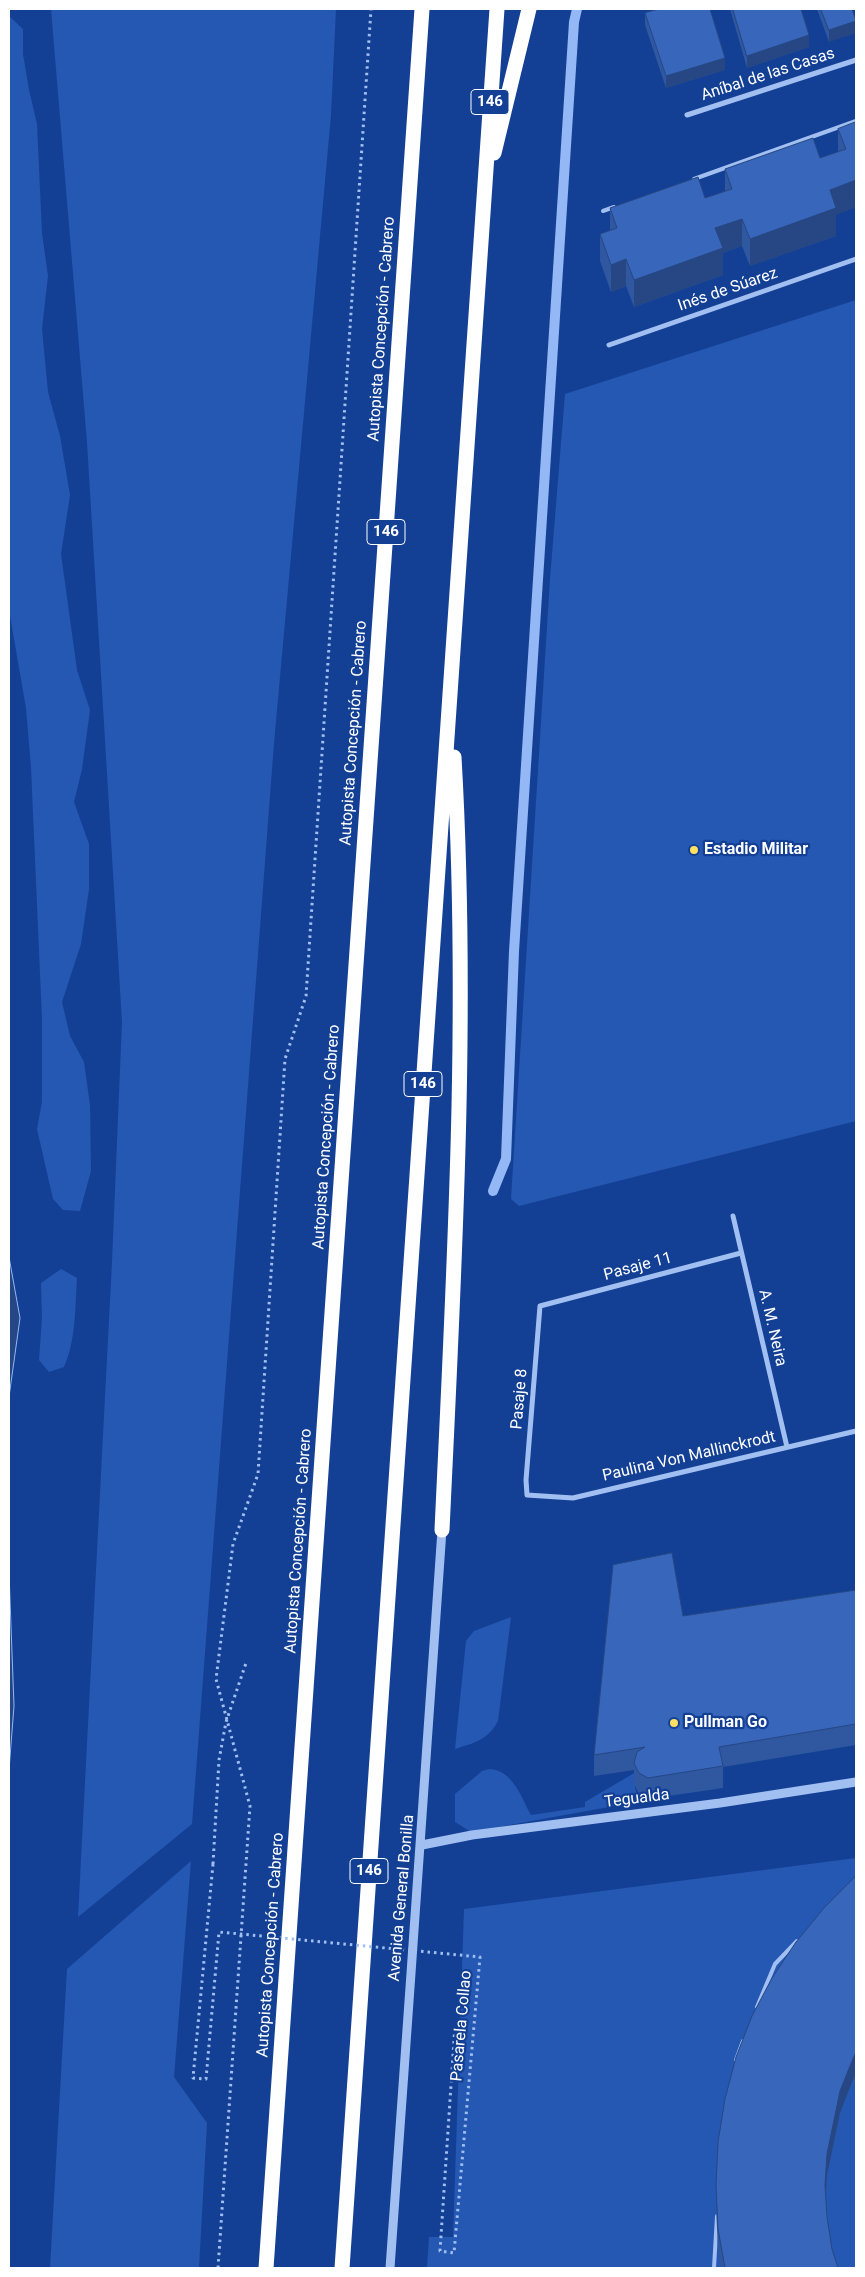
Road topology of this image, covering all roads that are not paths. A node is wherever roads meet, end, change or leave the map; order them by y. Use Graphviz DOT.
graph roads {
  1 [pos="420,9"];
  2 [pos="497,9"];
  3 [pos="529,9"];
  4 [pos="856,60"];
  5 [pos="687,115"];
  6 [pos="856,121"];
  7 [pos="687,181"];
  8 [pos="483,196"];
  9 [pos="621,204"];
  10 [pos="603,211"];
  11 [pos="856,259"];
  12 [pos="609,345"];
  13 [pos="450,694"];
  14 [pos="733,1216"];
  15 [pos="741,1253"];
  16 [pos="540,1306"];
  17 [pos="856,1430"];
  18 [pos="787,1447"];
  19 [pos="527,1495"];
  20 [pos="442,1530"];
  21 [pos="856,1782"];
  22 [pos="422,1845"];
  23 [pos="802,1936"];
  24 [pos="756,2009"];
  25 [pos="744,2036"];
  26 [pos="735,2064"];
  27 [pos="717,2214"];
  28 [pos="266,2268"];
  29 [pos="342,2268"];
  30 [pos="390,2268"];
  31 [pos="714,2268"];
  1 -- 28 [label="highway, Autopista Concepción - Cabrero / 146"];
  2 -- 8 [label="highway, 146"];
  3 -- 8 [label="highway"];
  4 -- 5 [label="street, Aníbal de las Casas"];
  6 -- 7 [label="lane"];
  8 -- 13 [label="highway, 146"];
  9 -- 10 [label="lane"];
  11 -- 12 [label="street, Inés de Súarez"];
  13 -- 20 [label="highway"];
  13 -- 29 [label="highway, 146"];
  14 -- 15 [label="street, A. M. Neira"];
  15 -- 16 [label="street, Pasaje 11"];
  15 -- 18 [label="street, A. M. Neira"];
  16 -- 19 [label="street, Pasaje 8"];
  17 -- 18 [label="street, Paulina Von Mallinckrodt"];
  18 -- 19 [label="street, Paulina Von Mallinckrodt"];
  20 -- 22 [label="street, Avenida General Bonilla"];
  21 -- 22 [label="street, Tegualda"];
  22 -- 30 [label="street, Avenida General Bonilla"];
  23 -- 24 [label="lane"];
  25 -- 26 [label="lane"];
  27 -- 31 [label="lane"];
}
